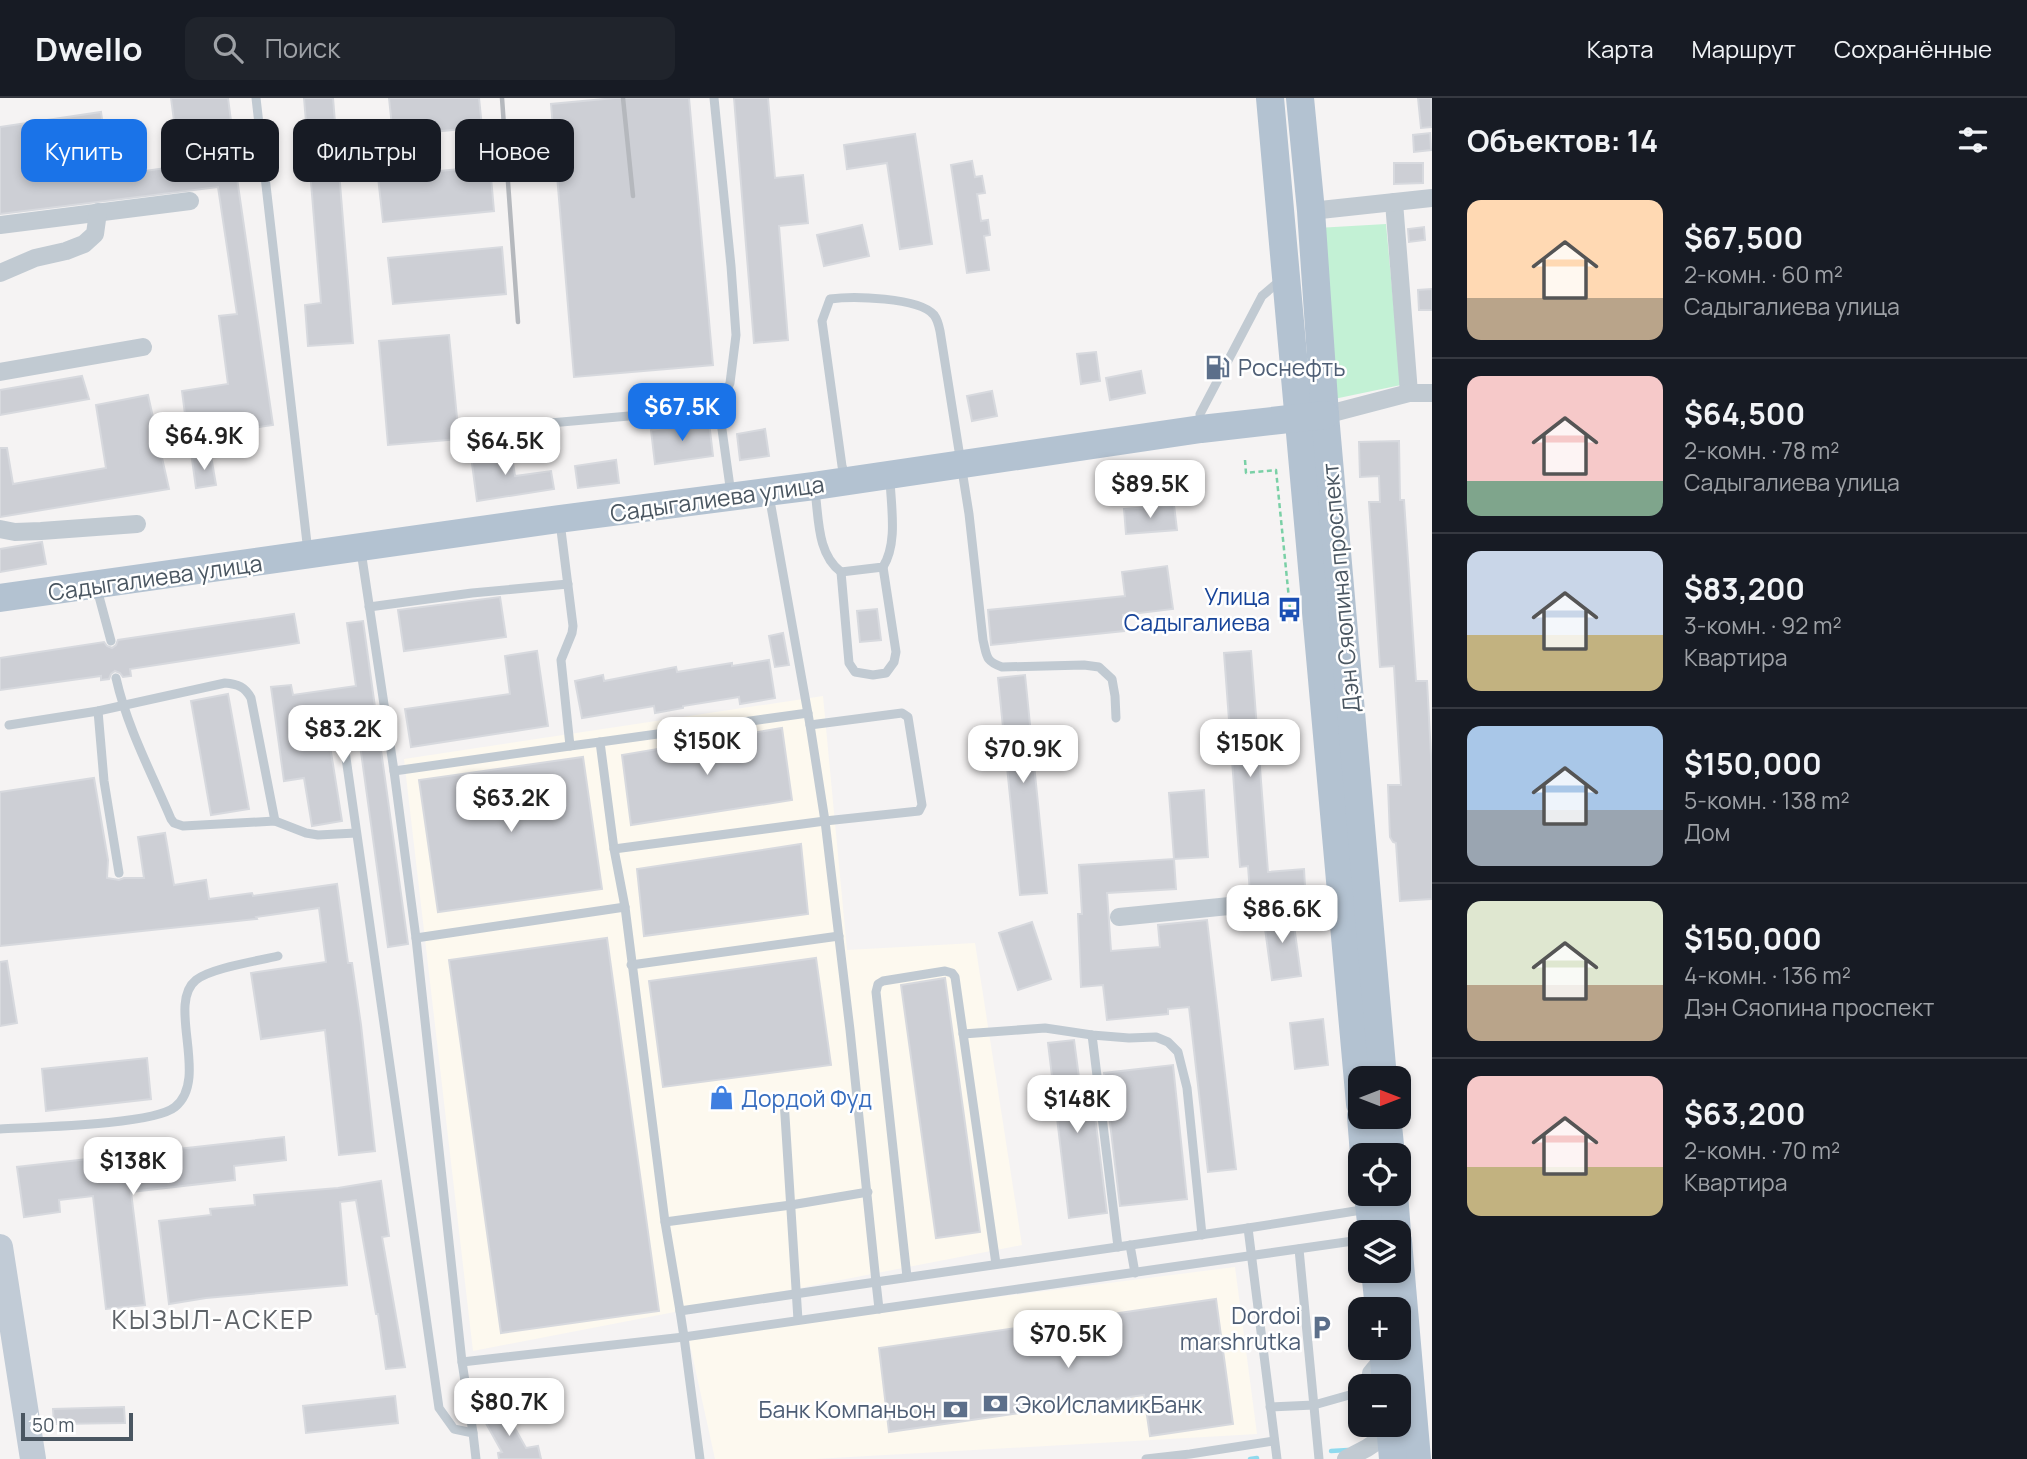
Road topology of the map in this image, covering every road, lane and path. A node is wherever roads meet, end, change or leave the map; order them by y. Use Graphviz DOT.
graph roads {
  1 [pos="256,98"];
  2 [pos="714,98"];
  3 [pos="1270,98"];
  4 [pos="1300,98"];
  5 [pos="1432,198"];
  6 [pos="190,201"];
  7 [pos="1394,202"];
  8 [pos="1311,211"];
  9 [pos="98,212"];
  10 [pos="0,225"];
  11 [pos="0,273"];
  12 [pos="1286,276"];
  13 [pos="142,347"];
  14 [pos="0,372"];
  15 [pos="1409,393"];
  16 [pos="1432,393"];
  17 [pos="719,408"];
  18 [pos="1325,415"];
  19 [pos="1297,418"];
  20 [pos="539,424"];
  21 [pos="1201,429"];
  22 [pos="1245,460"];
  23 [pos="961,463"];
  24 [pos="890,474"];
  25 [pos="847,481"];
  26 [pos="814,486"];
  27 [pos="768,492"];
  28 [pos="731,497"];
  29 [pos="559,519"];
  30 [pos="137,524"];
  31 [pos="0,529"];
  32 [pos="360,548"];
  33 [pos="309,556"];
  34 [pos="883,567"];
  35 [pos="841,572"];
  36 [pos="96,584"];
  37 [pos="568,584"];
  38 [pos="0,598"];
  39 [pos="369,607"];
  40 [pos="1290,609"];
  41 [pos="111,641"];
  42 [pos="116,678"];
  43 [pos="122,706"];
  44 [pos="98,711"];
  45 [pos="808,713"];
  46 [pos="1116,718"];
  47 [pos="9,724"];
  48 [pos="810,725"];
  49 [pos="343,737"];
  50 [pos="600,742"];
  51 [pos="570,746"];
  52 [pos="394,771"];
  53 [pos="275,821"];
  54 [pos="825,821"];
  55 [pos="356,833"];
  56 [pos="614,849"];
  57 [pos="119,873"];
  58 [pos="1340,895"];
  59 [pos="625,907"];
  60 [pos="1119,917"];
  61 [pos="839,936"];
  62 [pos="416,938"];
  63 [pos="278,956"];
  64 [pos="631,965"];
  65 [pos="963,1034"];
  66 [pos="1092,1035"];
  67 [pos="1356,1066"];
  68 [pos="1382,1066"];
  69 [pos="784,1100"];
  70 [pos="0,1129"];
  71 [pos="868,1192"];
  72 [pos="791,1205"];
  73 [pos="1370,1211"];
  74 [pos="665,1222"];
  75 [pos="1248,1228"];
  76 [pos="1202,1235"];
  77 [pos="1348,1242"];
  78 [pos="1130,1245"];
  79 [pos="0,1247"];
  80 [pos="1118,1247"];
  81 [pos="1299,1250"];
  82 [pos="1251,1257"];
  83 [pos="996,1264"];
  84 [pos="1135,1273"];
  85 [pos="907,1277"];
  86 [pos="876,1282"];
  87 [pos="1399,1283"];
  88 [pos="795,1293"];
  89 [pos="879,1309"];
  90 [pos="680,1311"];
  91 [pos="798,1321"];
  92 [pos="684,1337"];
  93 [pos="462,1362"];
  94 [pos="1402,1374"];
  95 [pos="1348,1395"];
  96 [pos="1314,1405"];
  97 [pos="1270,1407"];
  98 [pos="473,1433"];
  99 [pos="1390,1437"];
  100 [pos="1407,1437"];
  101 [pos="1274,1441"];
  102 [pos="33,1459"];
  103 [pos="476,1459"];
  104 [pos="700,1459"];
  105 [pos="1146,1459"];
  106 [pos="1277,1459"];
  107 [pos="1319,1459"];
  108 [pos="1346,1459"];
  109 [pos="1418,1459"];
  1 -- 33 [label="lane"];
  2 -- 17 [label="lane"];
  3 -- 12 [label="main road, Дэн Сяопина проспект"];
  4 -- 8 [label="main road, Дэн Сяопина проспект"];
  5 -- 7 [label="street"];
  6 -- 9 [label="street"];
  7 -- 8 [label="street"];
  7 -- 15 [label="street"];
  8 -- 18 [label="main road, Дэн Сяопина проспект"];
  9 -- 10 [label="street"];
  9 -- 11 [label="street"];
  12 -- 19 [label="main road, Дэн Сяопина проспект"];
  12 -- 21 [label="lane"];
  13 -- 14 [label="street"];
  15 -- 16 [label="street, Садыгалиева улица"];
  15 -- 18 [label="street, Садыгалиева улица"];
  17 -- 20 [label="lane"];
  17 -- 28 [label="lane"];
  18 -- 19 [label="main road, Садыгалиева улица"];
  18 -- 68 [label="main road, Дэн Сяопина проспект"];
  19 -- 21 [label="main road, Садыгалиева улица"];
  19 -- 58 [label="main road, Дэн Сяопина проспект"];
  21 -- 23 [label="main road, Садыгалиева улица"];
  22 -- 40 [label="path"];
  23 -- 24 [label="main road, Садыгалиева улица"];
  23 -- 25 [label="lane"];
  23 -- 46 [label="lane"];
  24 -- 25 [label="main road, Садыгалиева улица"];
  24 -- 34 [label="lane"];
  25 -- 26 [label="main road, Садыгалиева улица"];
  26 -- 27 [label="main road, Садыгалиева улица"];
  26 -- 35 [label="lane"];
  27 -- 28 [label="main road, Садыгалиева улица"];
  27 -- 45 [label="lane"];
  28 -- 29 [label="main road, Садыгалиева улица"];
  29 -- 32 [label="main road, Садыгалиева улица"];
  29 -- 37 [label="lane"];
  30 -- 31 [label="street"];
  32 -- 33 [label="main road, Садыгалиева улица"];
  32 -- 39 [label="lane"];
  33 -- 36 [label="main road, Садыгалиева улица"];
  34 -- 35 [label="lane"];
  34 -- 35 [label="lane"];
  36 -- 38 [label="main road, Садыгалиева улица"];
  36 -- 41 [label="lane"];
  37 -- 39 [label="lane"];
  37 -- 51 [label="lane"];
  39 -- 52 [label="lane"];
  42 -- 43 [label="lane"];
  43 -- 44 [label="lane"];
  43 -- 53 [label="lane"];
  43 -- 53 [label="lane"];
  44 -- 47 [label="lane"];
  44 -- 57 [label="lane"];
  45 -- 48 [label="lane"];
  45 -- 50 [label="lane"];
  48 -- 54 [label="lane"];
  48 -- 54 [label="lane"];
  49 -- 55 [label="lane"];
  50 -- 51 [label="lane"];
  50 -- 56 [label="lane"];
  51 -- 52 [label="lane"];
  52 -- 62 [label="lane"];
  53 -- 55 [label="lane"];
  54 -- 56 [label="lane"];
  54 -- 61 [label="lane"];
  55 -- 98 [label="lane"];
  56 -- 59 [label="lane"];
  58 -- 60 [label="street"];
  58 -- 67 [label="main road, Дэн Сяопина проспект"];
  59 -- 62 [label="lane"];
  59 -- 64 [label="lane"];
  61 -- 64 [label="lane"];
  61 -- 71 [label="lane"];
  62 -- 93 [label="lane"];
  63 -- 70 [label="lane"];
  64 -- 74 [label="lane"];
  65 -- 66 [label="lane"];
  65 -- 83 [label="lane"];
  65 -- 85 [label="lane"];
  66 -- 76 [label="lane"];
  66 -- 80 [label="lane"];
  69 -- 72 [label="lane"];
  71 -- 72 [label="lane"];
  71 -- 86 [label="lane"];
  72 -- 74 [label="lane"];
  72 -- 88 [label="lane"];
  73 -- 75 [label="lane"];
  74 -- 90 [label="lane"];
  75 -- 76 [label="lane"];
  75 -- 82 [label="lane"];
  76 -- 78 [label="lane"];
  77 -- 81 [label="lane"];
  78 -- 80 [label="lane"];
  78 -- 84 [label="lane"];
  79 -- 102 [label="street"];
  80 -- 83 [label="lane"];
  81 -- 82 [label="lane"];
  81 -- 96 [label="lane"];
  82 -- 84 [label="lane"];
  82 -- 97 [label="lane"];
  83 -- 85 [label="lane"];
  84 -- 89 [label="lane"];
  85 -- 86 [label="lane"];
  86 -- 88 [label="lane"];
  86 -- 89 [label="lane"];
  87 -- 94 [label="main road"];
  88 -- 90 [label="lane"];
  88 -- 91 [label="lane"];
  89 -- 91 [label="lane"];
  90 -- 92 [label="lane"];
  91 -- 92 [label="lane"];
  92 -- 93 [label="lane"];
  92 -- 104 [label="lane"];
  93 -- 98 [label="lane"];
  95 -- 96 [label="lane"];
  96 -- 97 [label="lane"];
  96 -- 107 [label="lane"];
  97 -- 101 [label="lane"];
  98 -- 103 [label="lane"];
  99 -- 108 [label="street"];
  100 -- 109 [label="main road"];
  101 -- 105 [label="lane"];
  101 -- 106 [label="lane"];
}
